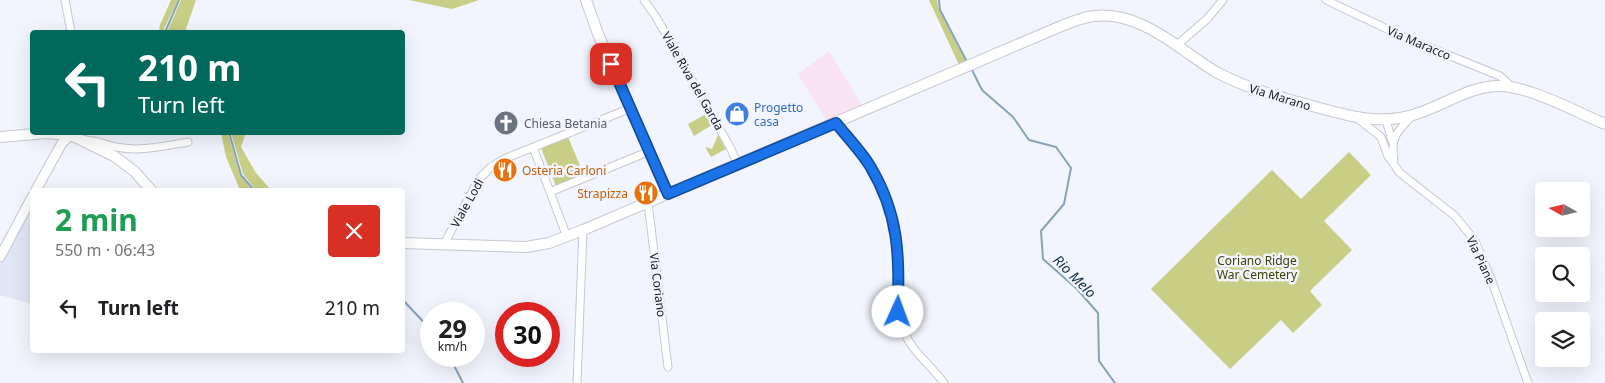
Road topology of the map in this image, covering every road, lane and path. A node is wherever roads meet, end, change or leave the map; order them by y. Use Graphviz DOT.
graph roads {
  1 [pos="65,0"];
  2 [pos="586,0"];
  3 [pos="644,0"];
  4 [pos="1223,0"];
  5 [pos="1326,0"];
  6 [pos="71,30"];
  7 [pos="1177,45"];
  8 [pos="1511,86"];
  9 [pos="631,108"];
  10 [pos="1413,115"];
  11 [pos="1357,118"];
  12 [pos="1386,120"];
  13 [pos="836,123"];
  14 [pos="1605,124"];
  15 [pos="30,134"];
  16 [pos="75,136"];
  17 [pos="0,137"];
  18 [pos="1383,141"];
  19 [pos="1392,141"];
  20 [pos="188,142"];
  21 [pos="533,147"];
  22 [pos="650,151"];
  23 [pos="738,165"];
  24 [pos="1394,166"];
  25 [pos="37,188"];
  26 [pos="149,188"];
  27 [pos="550,192"];
  28 [pos="668,194"];
  29 [pos="30,201"];
  30 [pos="648,203"];
  31 [pos="583,230"];
  32 [pos="567,236"];
  33 [pos="405,243"];
  34 [pos="444,244"];
  35 [pos="0,257"];
  36 [pos="668,367"];
  37 [pos="577,383"];
  38 [pos="944,383"];
  39 [pos="1528,383"];
  1 -- 6 [label="street"];
  2 -- 9 [label="main road"];
  3 -- 23 [label="street, Viale Riva del Garda"];
  4 -- 7 [label="street"];
  5 -- 8 [label="street, Via Maracco"];
  7 -- 11 [label="main road, Via Marano"];
  7 -- 13 [label="main road, Via Marano"];
  8 -- 10 [label="main road, Via Marano"];
  8 -- 14 [label="main road, Via Marano"];
  9 -- 21 [label="street, Viale Lodi"];
  9 -- 22 [label="main road"];
  10 -- 12 [label="main road, Via Marano"];
  10 -- 19 [label="street"];
  11 -- 12 [label="main road, Via Marano"];
  11 -- 18 [label="street, Via Piane"];
  12 -- 18 [label="street"];
  12 -- 19 [label="street"];
  13 -- 23 [label="main road, Via Marano"];
  13 -- 38 [label="street"];
  15 -- 17 [label="main road"];
  16 -- 20 [label="street"];
  16 -- 25 [label="street"];
  16 -- 26 [label="main road"];
  18 -- 24 [label="street, Via Piane"];
  19 -- 24 [label="street"];
  21 -- 27 [label="street"];
  21 -- 34 [label="street, Viale Lodi"];
  22 -- 27 [label="street"];
  22 -- 28 [label="main road"];
  23 -- 28 [label="main road, Via Marano"];
  24 -- 39 [label="street, Via Piane"];
  27 -- 32 [label="street"];
  28 -- 30 [label="main road, Via Marano"];
  29 -- 35 [label="street"];
  30 -- 31 [label="main road, Via Marano"];
  30 -- 36 [label="street, Via Coriano"];
  31 -- 32 [label="main road, Via Marano"];
  31 -- 37 [label="street"];
  32 -- 34 [label="main road, Via Marano"];
  33 -- 34 [label="main road, Via Marano"];
}
